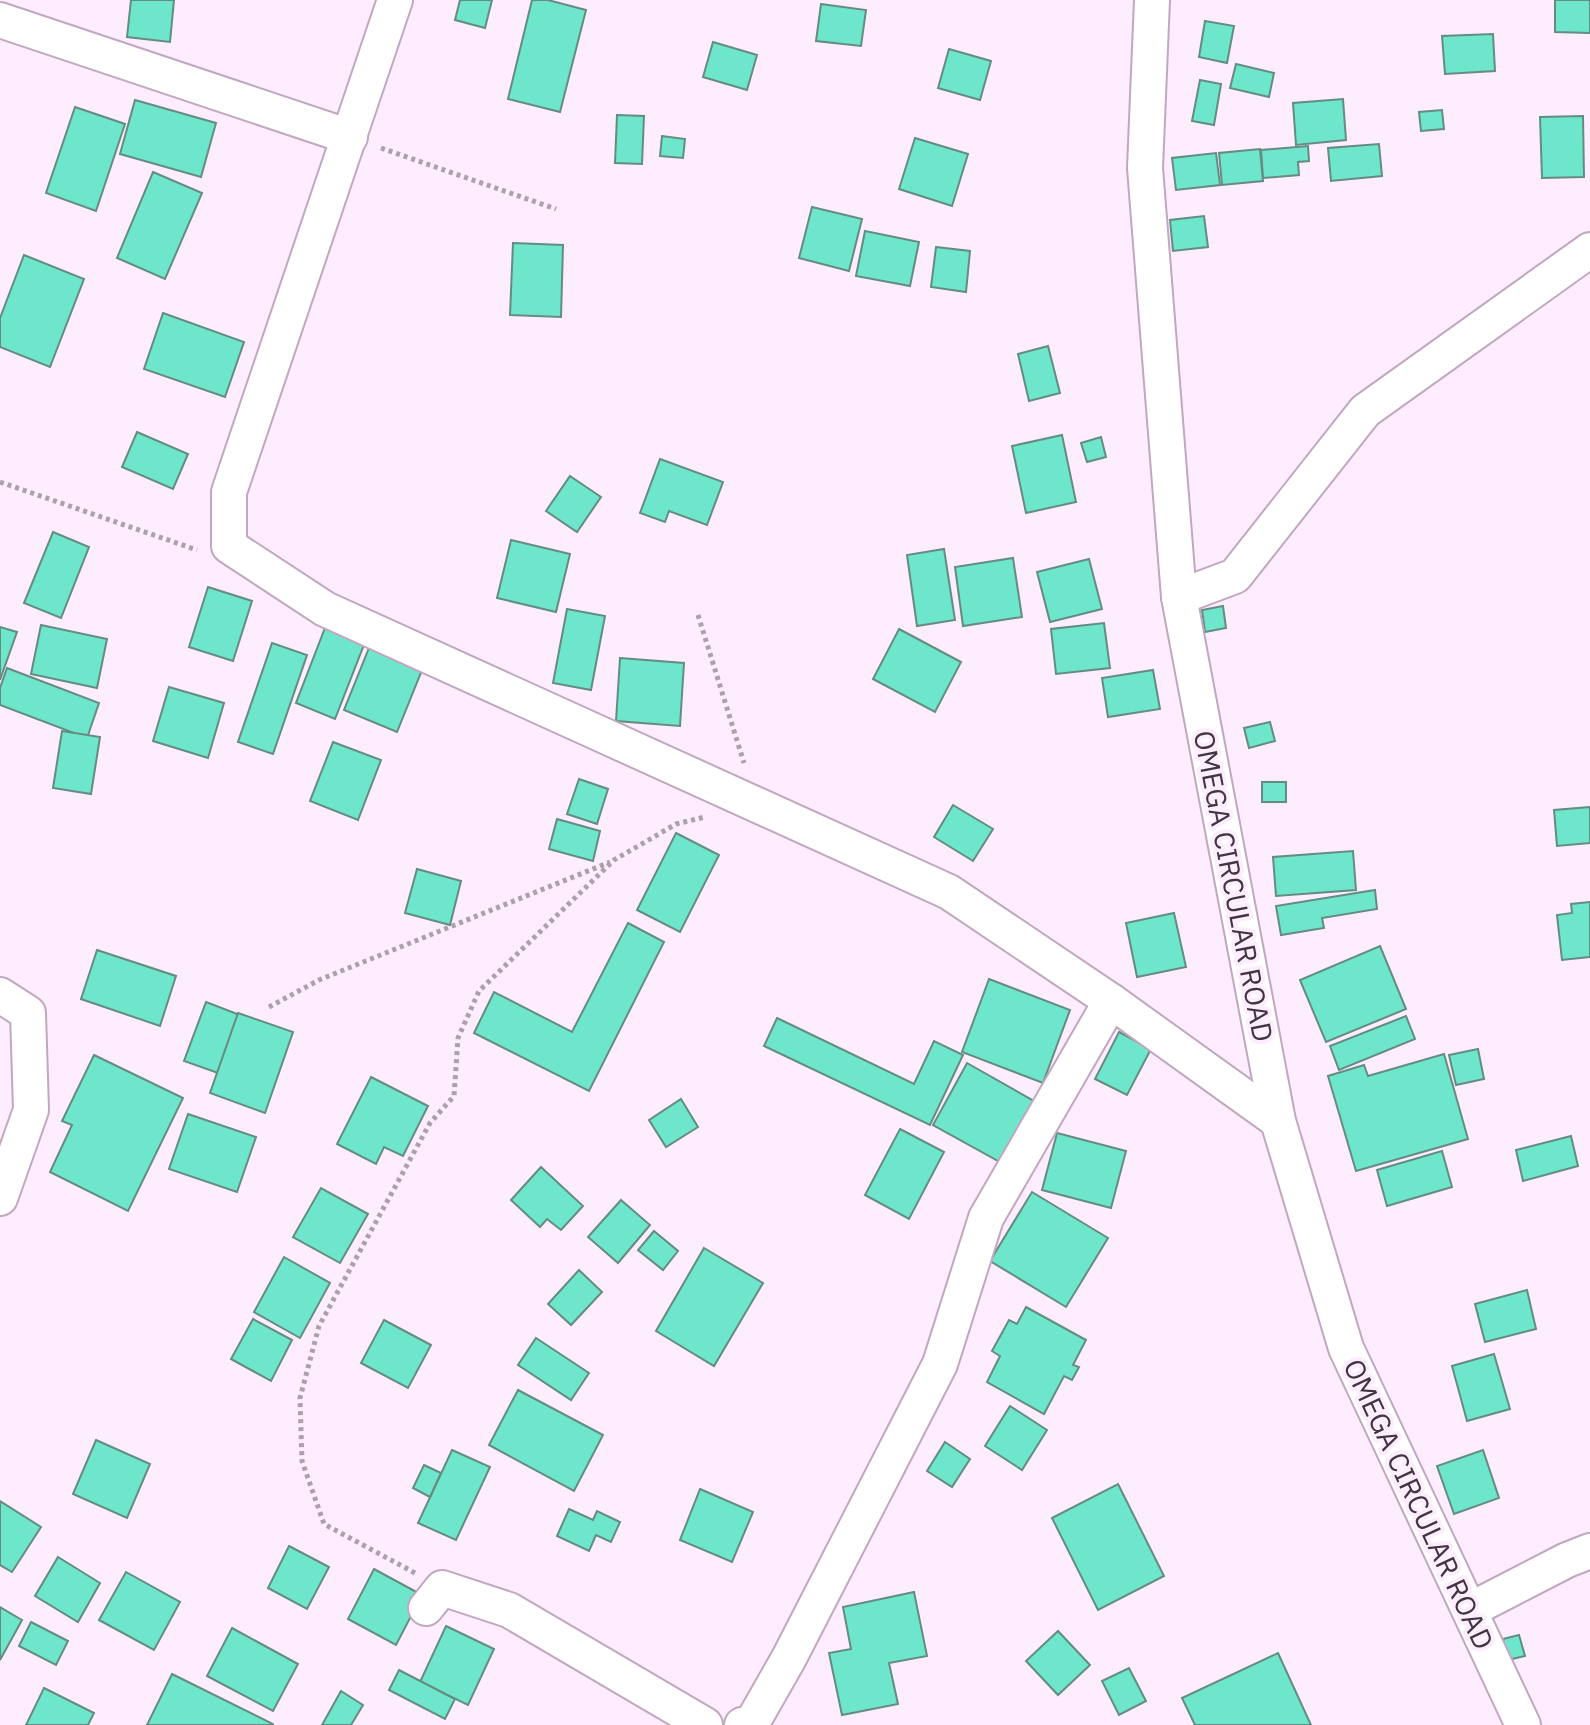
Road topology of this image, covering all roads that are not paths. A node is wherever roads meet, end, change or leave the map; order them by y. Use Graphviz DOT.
graph roads {
  1 [pos="395,0"];
  2 [pos="1152,0"];
  3 [pos="0,20"];
  4 [pos="350,137"];
  5 [pos="1590,250"];
  6 [pos="1179,597"];
  7 [pos="0,995"];
  8 [pos="1111,1001"];
  9 [pos="1278,1121"];
  10 [pos="0,1198"];
  11 [pos="1590,1551"];
  12 [pos="434,1598"];
  13 [pos="1470,1610"];
  14 [pos="705,1725"];
  15 [pos="742,1725"];
  16 [pos="1523,1725"];
  1 -- 4 [label="street"];
  2 -- 6 [label="street, OMEGA CIRCULAR ROAD"];
  3 -- 4 [label="street"];
  4 -- 8 [label="street"];
  5 -- 6 [label="street"];
  6 -- 9 [label="street, OMEGA CIRCULAR ROAD"];
  7 -- 10 [label="street"];
  8 -- 9 [label="street"];
  8 -- 15 [label="street"];
  9 -- 13 [label="street, OMEGA CIRCULAR ROAD"];
  11 -- 13 [label="street"];
  12 -- 14 [label="street"];
  13 -- 16 [label="street, OMEGA CIRCULAR ROAD"];
}
